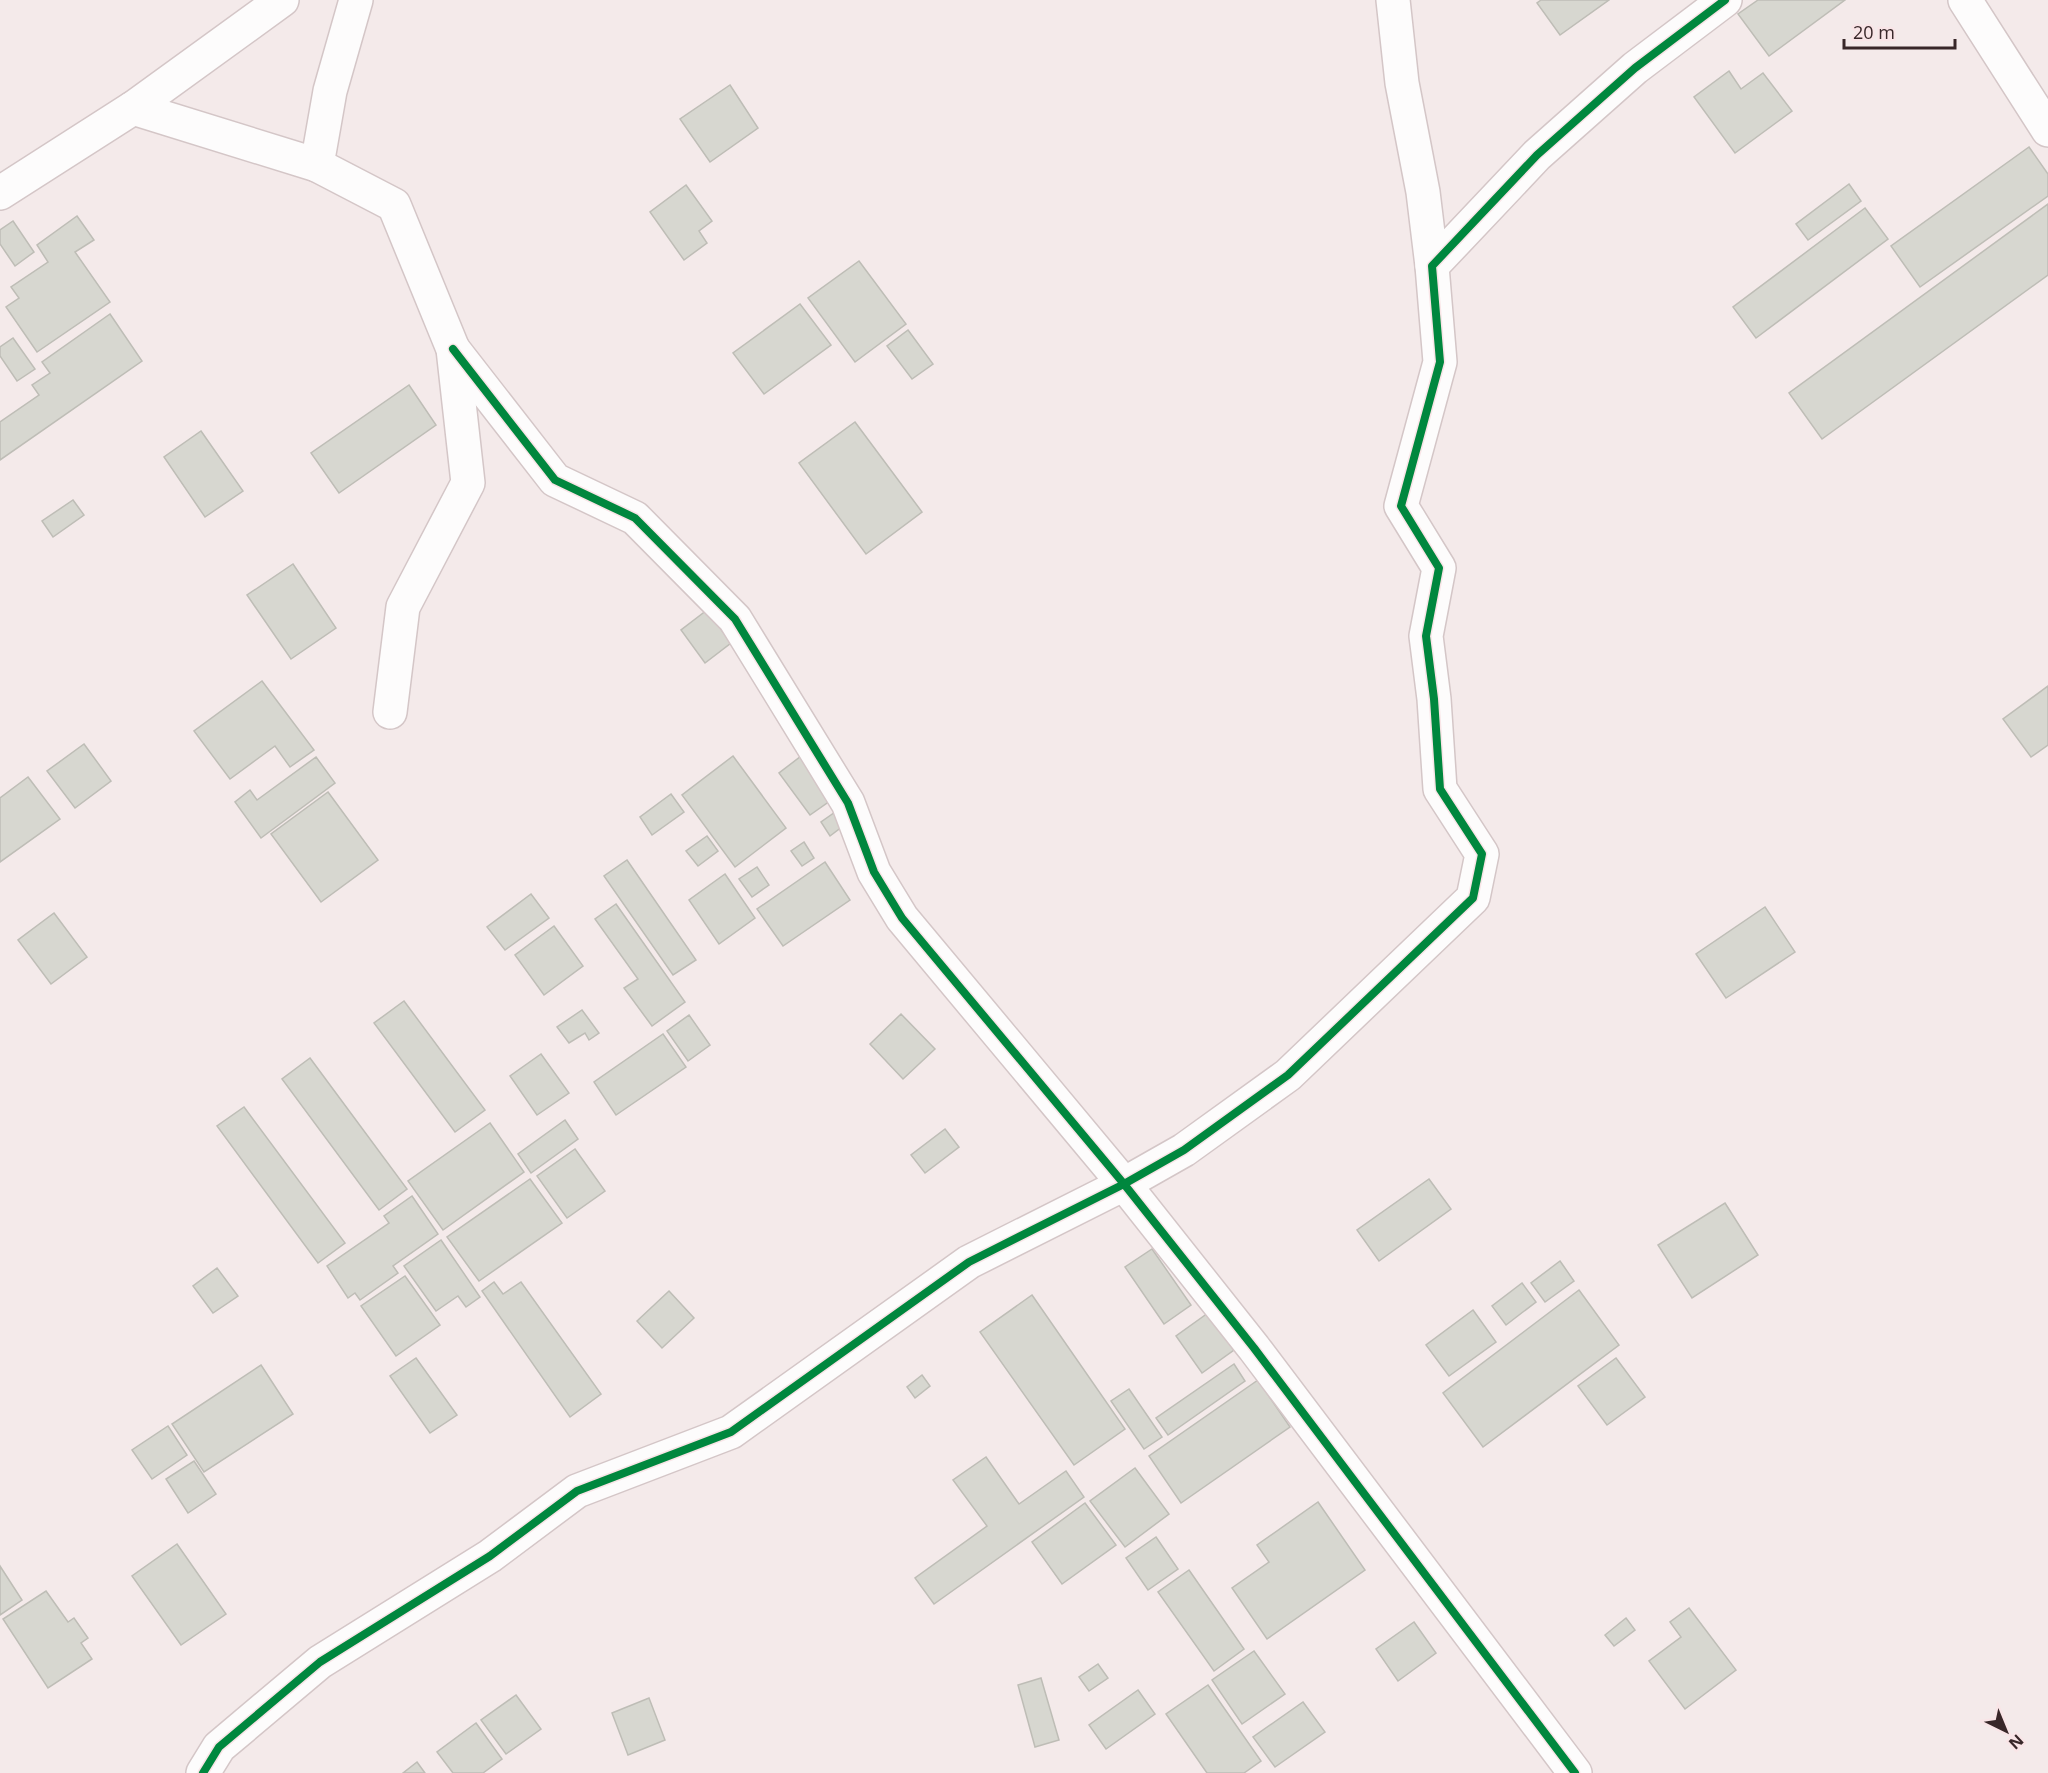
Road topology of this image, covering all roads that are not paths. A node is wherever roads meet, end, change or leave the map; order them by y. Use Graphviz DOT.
graph roads {
  1 [pos="282,0"];
  2 [pos="356,0"];
  3 [pos="1393,0"];
  4 [pos="1725,0"];
  5 [pos="1965,0"];
  6 [pos="133,108"];
  7 [pos="2048,130"];
  8 [pos="317,165"];
  9 [pos="0,193"];
  10 [pos="1432,266"];
  11 [pos="453,349"];
  12 [pos="390,712"];
  13 [pos="1124,1184"];
  14 [pos="203,1773"];
  15 [pos="1575,1773"];
  1 -- 6 [label="street"];
  2 -- 8 [label="street"];
  3 -- 10 [label="street"];
  4 -- 10 [label="street"];
  5 -- 7 [label="street"];
  6 -- 8 [label="street"];
  6 -- 9 [label="street"];
  8 -- 11 [label="street"];
  10 -- 13 [label="street"];
  11 -- 12 [label="street"];
  11 -- 13 [label="street"];
  13 -- 14 [label="street"];
  13 -- 15 [label="street"];
}
